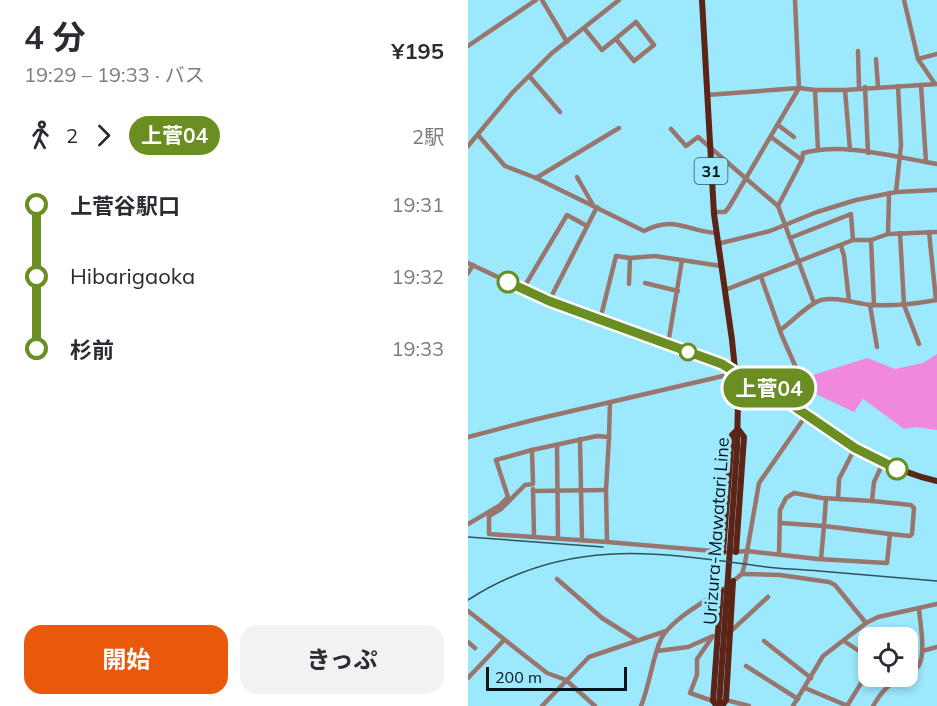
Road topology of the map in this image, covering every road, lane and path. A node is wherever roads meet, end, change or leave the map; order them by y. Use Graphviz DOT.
graph roads {
  1 [pos="536,0"];
  2 [pos="542,0"];
  3 [pos="619,0"];
  4 [pos="702,0"];
  5 [pos="795,0"];
  6 [pos="904,0"];
  7 [pos="584,28"];
  8 [pos="616,39"];
  9 [pos="567,42"];
  10 [pos="468,46"];
  11 [pos="858,51"];
  12 [pos="937,54"];
  13 [pos="876,59"];
  14 [pos="918,59"];
  15 [pos="530,77"];
  16 [pos="936,84"];
  17 [pos="921,85"];
  18 [pos="898,86"];
  19 [pos="862,87"];
  20 [pos="878,87"];
  21 [pos="799,88"];
  22 [pos="815,90"];
  23 [pos="845,90"];
  24 [pos="706,95"];
  25 [pos="560,112"];
  26 [pos="778,125"];
  27 [pos="619,128"];
  28 [pos="671,129"];
  29 [pos="478,135"];
  30 [pos="771,137"];
  31 [pos="794,137"];
  32 [pos="468,146"];
  33 [pos="709,147"];
  34 [pos="818,150"];
  35 [pos="850,150"];
  36 [pos="868,153"];
  37 [pos="900,158"];
  38 [pos="801,160"];
  39 [pos="926,162"];
  40 [pos="937,164"];
  41 [pos="577,177"];
  42 [pos="536,178"];
  43 [pos="746,178"];
  44 [pos="937,190"];
  45 [pos="896,192"];
  46 [pos="889,193"];
  47 [pos="595,206"];
  48 [pos="778,206"];
  49 [pos="713,212"];
  50 [pos="785,225"];
  51 [pos="587,226"];
  52 [pos="929,232"];
  53 [pos="937,232"];
  54 [pos="716,233"];
  55 [pos="900,233"];
  56 [pos="888,234"];
  57 [pos="790,238"];
  58 [pos="853,240"];
  59 [pos="871,240"];
  60 [pos="717,244"];
  61 [pos="841,246"];
  62 [pos="630,258"];
  63 [pos="682,260"];
  64 [pos="799,263"];
  65 [pos="471,264"];
  66 [pos="721,266"];
  67 [pos="468,273"];
  68 [pos="761,277"];
  69 [pos="629,284"];
  70 [pos="645,284"];
  71 [pos="523,289"];
  72 [pos="725,290"];
  73 [pos="678,291"];
  74 [pos="936,300"];
  75 [pos="549,301"];
  76 [pos="849,301"];
  77 [pos="814,303"];
  78 [pos="872,305"];
  79 [pos="904,305"];
  80 [pos="600,320"];
  81 [pos="780,330"];
  82 [pos="668,344"];
  83 [pos="919,344"];
  84 [pos="877,347"];
  85 [pos="736,373"];
  86 [pos="769,388"];
  87 [pos="610,402"];
  88 [pos="807,414"];
  89 [pos="738,429"];
  90 [pos="468,437"];
  91 [pos="609,437"];
  92 [pos="580,439"];
  93 [pos="556,445"];
  94 [pos="855,448"];
  95 [pos="532,450"];
  96 [pos="883,463"];
  97 [pos="937,481"];
  98 [pos="533,484"];
  99 [pos="606,490"];
  100 [pos="533,491"];
  101 [pos="557,491"];
  102 [pos="581,491"];
  103 [pos="826,498"];
  104 [pos="838,499"];
  105 [pos="872,501"];
  106 [pos="781,523"];
  107 [pos="468,524"];
  108 [pos="824,526"];
  109 [pos="890,534"];
  110 [pos="534,536"];
  111 [pos="558,538"];
  112 [pos="582,540"];
  113 [pos="607,542"];
  114 [pos="747,551"];
  115 [pos="723,552"];
  116 [pos="736,552"];
  117 [pos="779,555"];
  118 [pos="821,559"];
  119 [pos="742,574"];
  120 [pos="557,579"];
  121 [pos="734,581"];
  122 [pos="721,590"];
  123 [pos="768,597"];
  124 [pos="937,604"];
  125 [pos="919,609"];
  126 [pos="468,611"];
  127 [pos="866,623"];
  128 [pos="731,631"];
  129 [pos="666,632"];
  130 [pos="715,634"];
  131 [pos="504,640"];
  132 [pos="637,640"];
  133 [pos="764,641"];
  134 [pos="844,641"];
  135 [pos="468,642"];
  136 [pos="475,648"];
  137 [pos="937,648"];
  138 [pos="858,650"];
  139 [pos="657,651"];
  140 [pos="922,651"];
  141 [pos="746,666"];
  142 [pos="918,668"];
  143 [pos="468,678"];
  144 [pos="811,678"];
  145 [pos="566,680"];
  146 [pos="805,687"];
  147 [pos="859,687"];
  148 [pos="887,687"];
  149 [pos="719,704"];
  150 [pos="796,704"];
  151 [pos="542,706"];
  152 [pos="595,706"];
  153 [pos="641,706"];
  154 [pos="749,706"];
  155 [pos="847,706"];
  156 [pos="873,706"];
  1 -- 10 [label="street"];
  2 -- 9 [label="street"];
  3 -- 7 [label="street"];
  4 -- 24 [label="main road, Urizura-Mawatari Line / 31"];
  5 -- 21 [label="street"];
  6 -- 14 [label="street"];
  7 -- 8 [label="street"];
  7 -- 9 [label="street"];
  8 -- 8 [label="street"];
  9 -- 15 [label="street"];
  11 -- 19 [label="street"];
  12 -- 14 [label="street"];
  13 -- 20 [label="street"];
  14 -- 16 [label="street"];
  15 -- 25 [label="street"];
  15 -- 29 [label="street"];
  16 -- 17 [label="street"];
  17 -- 18 [label="street"];
  17 -- 39 [label="street"];
  18 -- 20 [label="street"];
  18 -- 37 [label="street"];
  19 -- 20 [label="street"];
  19 -- 23 [label="street"];
  19 -- 36 [label="street"];
  21 -- 22 [label="street"];
  21 -- 24 [label="street"];
  21 -- 26 [label="street"];
  22 -- 23 [label="street"];
  22 -- 34 [label="street"];
  23 -- 35 [label="street"];
  24 -- 33 [label="main road, Urizura-Mawatari Line / 31"];
  26 -- 30 [label="street"];
  26 -- 31 [label="street"];
  27 -- 42 [label="street"];
  28 -- 33 [label="street"];
  29 -- 32 [label="street"];
  29 -- 42 [label="street"];
  30 -- 38 [label="street"];
  30 -- 43 [label="street"];
  33 -- 43 [label="street"];
  33 -- 49 [label="main road, Urizura-Mawatari Line / 31"];
  34 -- 35 [label="street"];
  34 -- 38 [label="street"];
  35 -- 36 [label="street"];
  36 -- 37 [label="street"];
  37 -- 39 [label="street"];
  37 -- 45 [label="street"];
  38 -- 48 [label="street"];
  39 -- 40 [label="street"];
  41 -- 47 [label="street"];
  42 -- 47 [label="street"];
  43 -- 48 [label="street"];
  43 -- 49 [label="street"];
  44 -- 45 [label="street"];
  45 -- 46 [label="street"];
  46 -- 50 [label="street"];
  46 -- 56 [label="street"];
  47 -- 51 [label="street"];
  47 -- 54 [label="street"];
  48 -- 50 [label="street"];
  49 -- 54 [label="main road, Urizura-Mawatari Line / 31"];
  50 -- 57 [label="street"];
  50 -- 60 [label="street"];
  51 -- 71 [label="street"];
  51 -- 75 [label="street"];
  52 -- 53 [label="street"];
  52 -- 55 [label="street"];
  52 -- 74 [label="street"];
  54 -- 60 [label="main road, Urizura-Mawatari Line / 31"];
  55 -- 56 [label="street"];
  55 -- 79 [label="street"];
  56 -- 59 [label="street"];
  57 -- 58 [label="street"];
  57 -- 64 [label="street"];
  58 -- 59 [label="street"];
  58 -- 61 [label="street"];
  59 -- 78 [label="street"];
  60 -- 66 [label="main road, Urizura-Mawatari Line / 31"];
  61 -- 64 [label="street"];
  61 -- 76 [label="street"];
  62 -- 63 [label="street"];
  62 -- 69 [label="street"];
  62 -- 80 [label="street"];
  63 -- 66 [label="street"];
  63 -- 73 [label="street"];
  64 -- 68 [label="street"];
  64 -- 77 [label="street"];
  65 -- 67 [label="street"];
  65 -- 71 [label="street"];
  66 -- 72 [label="main road, Urizura-Mawatari Line / 31"];
  68 -- 72 [label="street"];
  68 -- 81 [label="street"];
  70 -- 73 [label="street"];
  71 -- 75 [label="street"];
  72 -- 85 [label="main road, Urizura-Mawatari Line / 31"];
  73 -- 82 [label="street"];
  74 -- 79 [label="street"];
  75 -- 80 [label="street"];
  76 -- 77 [label="street"];
  76 -- 78 [label="street"];
  77 -- 81 [label="street"];
  78 -- 79 [label="street"];
  78 -- 84 [label="street"];
  79 -- 83 [label="street"];
  80 -- 82 [label="street"];
  81 -- 86 [label="street"];
  82 -- 85 [label="street"];
  85 -- 86 [label="main road"];
  85 -- 87 [label="street"];
  85 -- 89 [label="main road, Urizura-Mawatari Line / 31"];
  86 -- 88 [label="main road"];
  87 -- 90 [label="street"];
  87 -- 91 [label="street"];
  88 -- 94 [label="main road"];
  88 -- 114 [label="street"];
  89 -- 115 [label="main road"];
  89 -- 116 [label="main road"];
  89 -- 149 [label="main road, Urizura-Mawatari Line / 31"];
  91 -- 92 [label="street"];
  91 -- 99 [label="street"];
  92 -- 93 [label="street"];
  92 -- 102 [label="street"];
  93 -- 95 [label="street"];
  93 -- 101 [label="street"];
  94 -- 96 [label="main road"];
  94 -- 104 [label="street"];
  95 -- 98 [label="street"];
  95 -- 107 [label="street"];
  96 -- 97 [label="main road"];
  96 -- 105 [label="street"];
  98 -- 100 [label="street"];
  98 -- 110 [label="street"];
  99 -- 102 [label="street"];
  99 -- 113 [label="street"];
  100 -- 101 [label="street"];
  100 -- 110 [label="street"];
  101 -- 102 [label="street"];
  101 -- 111 [label="street"];
  102 -- 112 [label="street"];
  103 -- 104 [label="street"];
  103 -- 106 [label="street"];
  103 -- 108 [label="street"];
  104 -- 105 [label="street"];
  105 -- 109 [label="street"];
  106 -- 108 [label="street"];
  106 -- 117 [label="street"];
  108 -- 109 [label="street"];
  108 -- 118 [label="street"];
  109 -- 118 [label="street"];
  110 -- 111 [label="street"];
  111 -- 112 [label="street"];
  112 -- 113 [label="street"];
  113 -- 115 [label="street"];
  114 -- 116 [label="street"];
  114 -- 117 [label="street"];
  114 -- 119 [label="street"];
  115 -- 116 [label="street"];
  117 -- 118 [label="street"];
  119 -- 121 [label="street"];
  119 -- 127 [label="street"];
  120 -- 132 [label="street"];
  121 -- 122 [label="street"];
  121 -- 128 [label="main road"];
  122 -- 129 [label="street"];
  122 -- 130 [label="main road"];
  123 -- 128 [label="street"];
  124 -- 125 [label="street"];
  125 -- 127 [label="street"];
  125 -- 140 [label="street"];
  126 -- 131 [label="street"];
  127 -- 134 [label="street"];
  128 -- 149 [label="main road"];
  129 -- 132 [label="street"];
  129 -- 139 [label="street"];
  130 -- 139 [label="street"];
  130 -- 149 [label="main road"];
  130 -- 149 [label="street"];
  131 -- 143 [label="street"];
  131 -- 145 [label="street"];
  132 -- 145 [label="street"];
  133 -- 144 [label="street"];
  134 -- 138 [label="street"];
  134 -- 144 [label="street"];
  135 -- 136 [label="street"];
  137 -- 140 [label="street"];
  139 -- 153 [label="street"];
  140 -- 142 [label="street"];
  141 -- 150 [label="street"];
  144 -- 146 [label="street"];
  145 -- 151 [label="street"];
  145 -- 152 [label="street"];
  146 -- 150 [label="street"];
  146 -- 155 [label="street"];
  147 -- 155 [label="street"];
  148 -- 156 [label="street"];
  149 -- 154 [label="street"];
}
